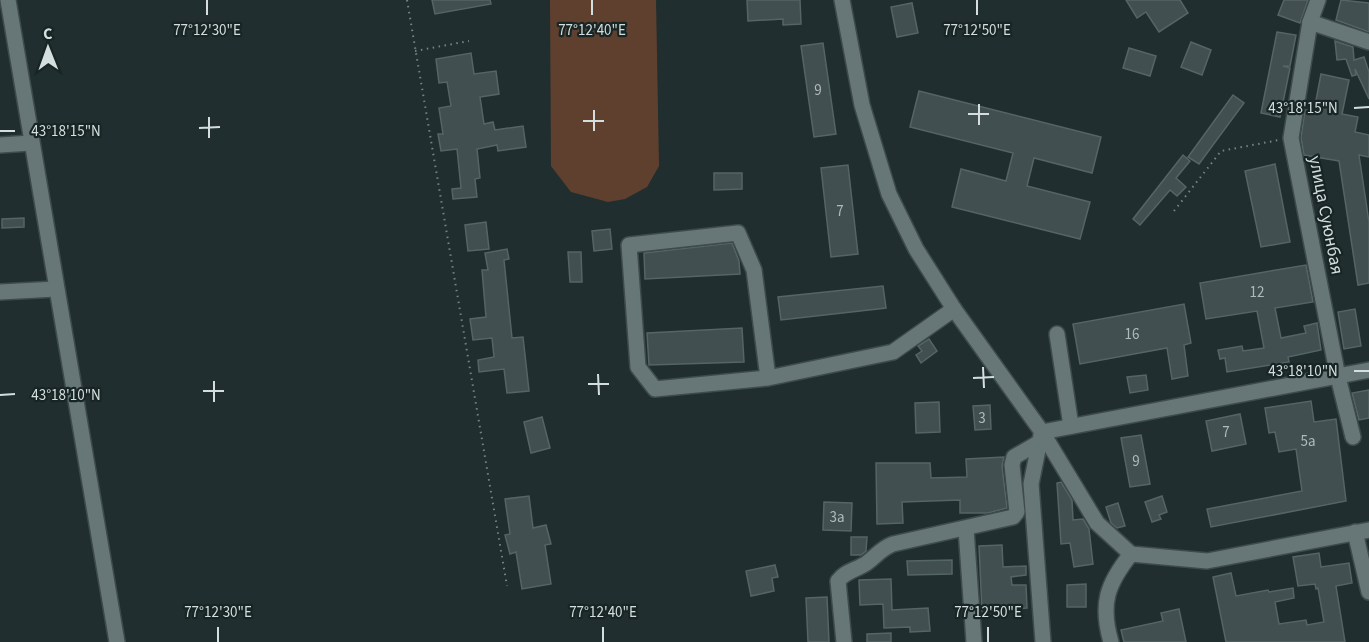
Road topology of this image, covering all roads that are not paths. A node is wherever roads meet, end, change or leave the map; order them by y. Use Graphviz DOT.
graph roads {
  1 [pos="9,0"];
  2 [pos="842,0"];
  3 [pos="1318,0"];
  4 [pos="1310,22"];
  5 [pos="1369,42"];
  6 [pos="8,47"];
  7 [pos="31,143"];
  8 [pos="0,145"];
  9 [pos="56,289"];
  10 [pos="0,292"];
  11 [pos="954,309"];
  12 [pos="1057,334"];
  13 [pos="1369,370"];
  14 [pos="1338,377"];
  15 [pos="768,378"];
  16 [pos="1071,426"];
  17 [pos="1041,437"];
  18 [pos="1353,437"];
  19 [pos="966,529"];
  20 [pos="1362,531"];
  21 [pos="1131,554"];
  22 [pos="1369,592"];
  23 [pos="117,642"];
  24 [pos="844,642"];
  25 [pos="974,642"];
  26 [pos="1043,642"];
  27 [pos="1111,642"];
  1 -- 6 [label="street"];
  2 -- 11 [label="street"];
  3 -- 4 [label="street, улица Суюнбая"];
  4 -- 5 [label="street"];
  4 -- 14 [label="street, улица Суюнбая"];
  6 -- 7 [label="street"];
  7 -- 8 [label="street"];
  7 -- 9 [label="street"];
  9 -- 10 [label="street"];
  9 -- 23 [label="street"];
  11 -- 15 [label="street"];
  11 -- 17 [label="street"];
  12 -- 16 [label="street"];
  13 -- 14 [label="street"];
  14 -- 16 [label="street"];
  14 -- 18 [label="street, улица Суюнбая"];
  15 -- 15 [label="street"];
  16 -- 17 [label="street"];
  17 -- 19 [label="street"];
  17 -- 21 [label="street"];
  17 -- 26 [label="street"];
  19 -- 24 [label="street"];
  19 -- 25 [label="street"];
  20 -- 21 [label="street"];
  20 -- 22 [label="street"];
  21 -- 27 [label="street"];
}
